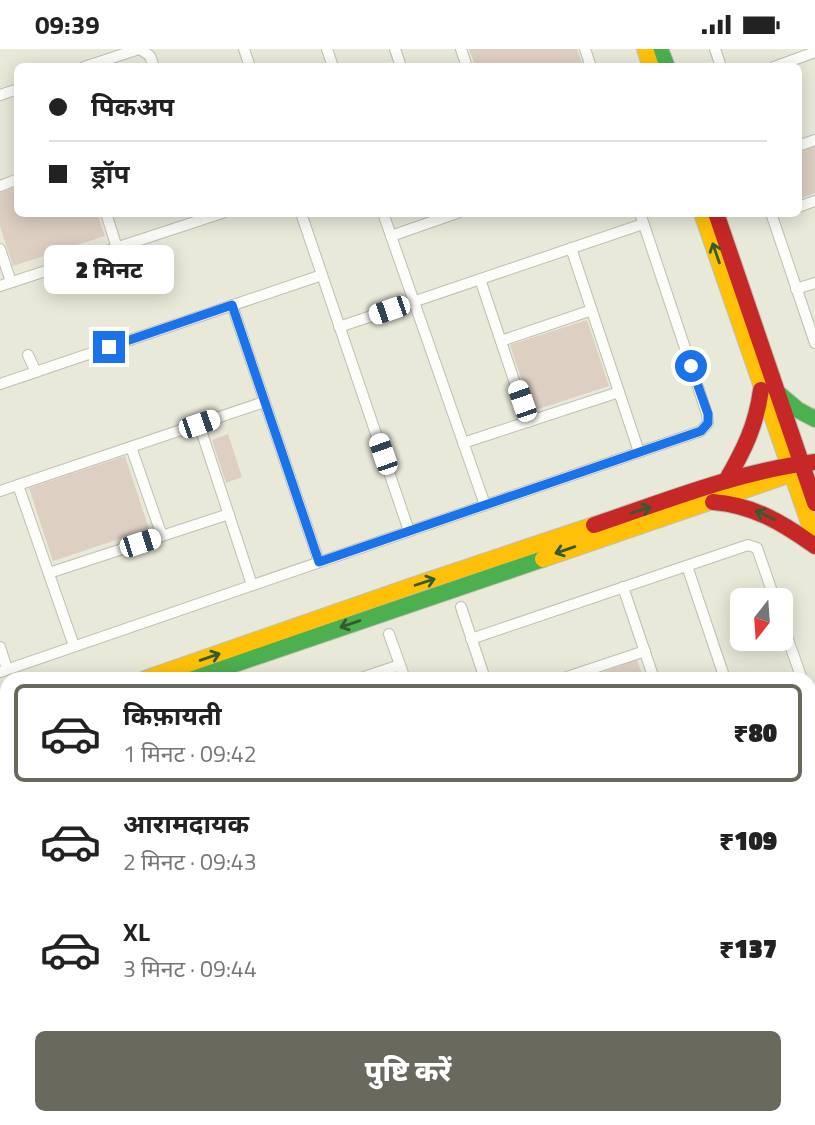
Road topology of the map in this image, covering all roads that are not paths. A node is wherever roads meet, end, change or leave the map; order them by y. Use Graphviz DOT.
graph roads {
  1 [pos="140,49"];
  2 [pos="815,52"];
  3 [pos="96,63"];
  4 [pos="153,63"];
  5 [pos="785,63"];
  6 [pos="107,217"];
  7 [pos="199,217"];
  8 [pos="302,217"];
  9 [pos="384,217"];
  10 [pos="445,217"];
  11 [pos="704,217"];
  12 [pos="717,217"];
  13 [pos="775,217"];
  14 [pos="641,219"];
  15 [pos="391,236"];
  16 [pos="117,248"];
  17 [pos="571,248"];
  18 [pos="0,249"];
  19 [pos="322,275"];
  20 [pos="480,279"];
  21 [pos="815,283"];
  22 [pos="6,284"];
  23 [pos="796,289"];
  24 [pos="414,301"];
  25 [pos="232,305"];
  26 [pos="592,310"];
  27 [pos="339,327"];
  28 [pos="501,341"];
  29 [pos="815,343"];
  30 [pos="28,355"];
  31 [pos="36,372"];
  32 [pos="0,384"];
  33 [pos="769,389"];
  34 [pos="619,392"];
  35 [pos="264,401"];
  36 [pos="815,419"];
  37 [pos="528,422"];
  38 [pos="199,424"];
  39 [pos="463,443"];
  40 [pos="131,447"];
  41 [pos="639,452"];
  42 [pos="797,468"];
  43 [pos="726,481"];
  44 [pos="18,485"];
  45 [pos="0,491"];
  46 [pos="708,501"];
  47 [pos="815,503"];
  48 [pos="485,505"];
  49 [pos="229,514"];
  50 [pos="409,531"];
  51 [pos="162,536"];
  52 [pos="815,540"];
  53 [pos="815,546"];
  54 [pos="319,562"];
  55 [pos="687,566"];
  56 [pos="49,573"];
  57 [pos="252,585"];
  58 [pos="623,587"];
  59 [pos="771,588"];
  60 [pos="461,607"];
  61 [pos="389,633"];
  62 [pos="471,639"];
  63 [pos="74,646"];
  64 [pos="0,647"];
  65 [pos="645,651"];
  66 [pos="792,651"];
  67 [pos="400,665"];
  68 [pos="4,670"];
  69 [pos="165,672"];
  70 [pos="211,672"];
  71 [pos="379,672"];
  72 [pos="402,672"];
  73 [pos="483,672"];
  74 [pos="582,672"];
  75 [pos="652,672"];
  76 [pos="723,672"];
  77 [pos="800,672"];
  1 -- 3 [label="street"];
  1 -- 4 [label="street"];
  2 -- 5 [label="street"];
  6 -- 16 [label="street"];
  7 -- 16 [label="street"];
  8 -- 19 [label="street"];
  9 -- 15 [label="street"];
  10 -- 15 [label="street"];
  33 -- 11 [label="main road, one-way"];
  12 -- 33 [label="main road"];
  13 -- 23 [label="street"];
  14 -- 17 [label="street"];
  14 -- 41 [label="street"];
  15 -- 24 [label="street"];
  16 -- 22 [label="street"];
  17 -- 20 [label="street"];
  17 -- 26 [label="street"];
  18 -- 22 [label="street"];
  19 -- 25 [label="street"];
  19 -- 27 [label="street"];
  20 -- 24 [label="street"];
  20 -- 28 [label="street"];
  21 -- 23 [label="street"];
  23 -- 29 [label="street"];
  24 -- 27 [label="street"];
  24 -- 39 [label="street"];
  25 -- 31 [label="street"];
  25 -- 35 [label="street"];
  26 -- 28 [label="street"];
  26 -- 34 [label="street"];
  27 -- 50 [label="street"];
  28 -- 37 [label="street"];
  30 -- 31 [label="street"];
  31 -- 32 [label="street"];
  33 -- 36 [label="main road"];
  33 -- 42 [label="main road"];
  33 -- 43 [label="main road"];
  34 -- 37 [label="street"];
  34 -- 41 [label="street"];
  35 -- 38 [label="street"];
  35 -- 54 [label="street"];
  37 -- 39 [label="street"];
  38 -- 40 [label="street"];
  38 -- 49 [label="street"];
  39 -- 48 [label="street"];
  40 -- 44 [label="street"];
  40 -- 51 [label="street"];
  41 -- 48 [label="street"];
  42 -- 43 [label="main road"];
  42 -- 46 [label="main road"];
  42 -- 47 [label="main road"];
  42 -- 52 [label="main road"];
  69 -- 43 [label="main road, one-way"];
  44 -- 45 [label="street"];
  44 -- 56 [label="street"];
  53 -- 46 [label="main road, one-way"];
  46 -- 70 [label="main road, one-way"];
  48 -- 50 [label="street"];
  49 -- 51 [label="street"];
  49 -- 57 [label="street"];
  50 -- 54 [label="street"];
  51 -- 56 [label="street"];
  54 -- 57 [label="street"];
  55 -- 58 [label="street"];
  55 -- 59 [label="street"];
  55 -- 76 [label="street"];
  56 -- 63 [label="street"];
  57 -- 63 [label="street"];
  58 -- 62 [label="street"];
  58 -- 65 [label="street"];
  60 -- 62 [label="street"];
  61 -- 67 [label="street"];
  62 -- 73 [label="street"];
  63 -- 68 [label="street"];
  64 -- 68 [label="street"];
  65 -- 74 [label="street"];
  65 -- 75 [label="street"];
  66 -- 77 [label="street"];
  67 -- 71 [label="street"];
  67 -- 72 [label="street"];
}
